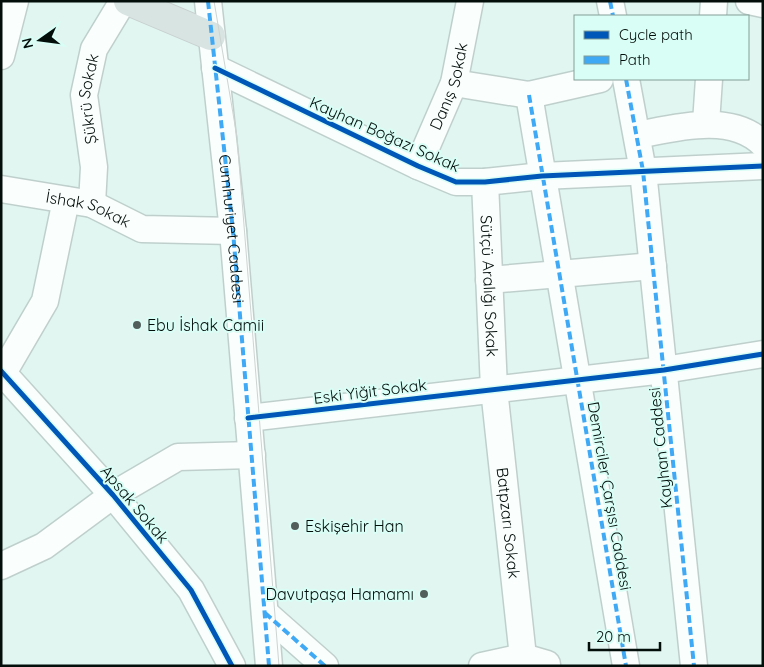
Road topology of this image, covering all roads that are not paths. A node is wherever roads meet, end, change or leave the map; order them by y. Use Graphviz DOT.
graph roads {
  1 [pos="15,1"];
  2 [pos="123,1"];
  3 [pos="128,1"];
  4 [pos="208,1"];
  5 [pos="470,1"];
  6 [pos="610,1"];
  7 [pos="714,1"];
  8 [pos="749,1"];
  9 [pos="763,4"];
  10 [pos="614,15"];
  11 [pos="713,15"];
  12 [pos="212,36"];
  13 [pos="1,56"];
  14 [pos="215,68"];
  15 [pos="596,80"];
  16 [pos="626,80"];
  17 [pos="709,80"];
  18 [pos="454,82"];
  19 [pos="529,95"];
  20 [pos="706,123"];
  21 [pos="637,134"];
  22 [pos="763,144"];
  23 [pos="418,166"];
  24 [pos="763,166"];
  25 [pos="643,171"];
  26 [pos="542,176"];
  27 [pos="485,182"];
  28 [pos="1,189"];
  29 [pos="66,200"];
  30 [pos="92,204"];
  31 [pos="233,231"];
  32 [pos="653,266"];
  33 [pos="560,274"];
  34 [pos="489,280"];
  35 [pos="763,354"];
  36 [pos="664,370"];
  37 [pos="2,372"];
  38 [pos="578,379"];
  39 [pos="494,389"];
  40 [pos="248,418"];
  41 [pos="252,456"];
  42 [pos="113,495"];
  43 [pos="1,566"];
  44 [pos="265,613"];
  45 [pos="535,661"];
  46 [pos="232,666"];
  47 [pos="269,666"];
  48 [pos="325,666"];
  49 [pos="482,666"];
  50 [pos="626,666"];
  51 [pos="694,666"];
  1 -- 13 [label="street"];
  2 -- 30 [label="street, Şükrü Sokak"];
  3 -- 12 [label="main road"];
  4 -- 12 [label="street, Cumhuriyet Caddesi"];
  5 -- 18 [label="street, Danış Sokak"];
  6 -- 10 [label="street"];
  7 -- 11 [label="street"];
  8 -- 9 [label="street"];
  12 -- 14 [label="street, Cumhuriyet Caddesi"];
  14 -- 23 [label="street, Kayhan Boğazı Sokak"];
  14 -- 31 [label="street, Cumhuriyet Caddesi"];
  15 -- 19 [label="street"];
  16 -- 21 [label="street, Kayhan Caddesi"];
  17 -- 20 [label="street"];
  18 -- 19 [label="street"];
  18 -- 23 [label="street, Danış Sokak"];
  19 -- 26 [label="street, Demirciler Çarşısı Caddesi"];
  20 -- 21 [label="street"];
  20 -- 22 [label="street"];
  21 -- 25 [label="street, Kayhan Caddesi"];
  23 -- 27 [label="street, Kayhan Boğazı Sokak"];
  24 -- 25 [label="street, Kayhan Boğazı Sokak"];
  25 -- 26 [label="street, Kayhan Boğazı Sokak"];
  25 -- 32 [label="street, Kayhan Caddesi"];
  26 -- 27 [label="street, Kayhan Boğazı Sokak"];
  26 -- 33 [label="street, Demirciler Çarşısı Caddesi"];
  27 -- 34 [label="street, Sütçü Aralığı Sokak"];
  28 -- 29 [label="street, İshak Sokak"];
  29 -- 30 [label="street, İshak Sokak"];
  29 -- 37 [label="street"];
  30 -- 31 [label="street, İshak Sokak"];
  31 -- 40 [label="street, Cumhuriyet Caddesi"];
  32 -- 33 [label="street"];
  32 -- 36 [label="street, Kayhan Caddesi"];
  33 -- 34 [label="street"];
  33 -- 38 [label="street, Demirciler Çarşısı Caddesi"];
  34 -- 39 [label="street, Sütçü Aralığı Sokak"];
  35 -- 36 [label="street, Eski Yiğit Sokak"];
  36 -- 38 [label="street, Eski Yiğit Sokak"];
  36 -- 51 [label="street, Kayhan Caddesi"];
  37 -- 42 [label="street, Apsak Sokak"];
  38 -- 39 [label="street, Eski Yiğit Sokak"];
  38 -- 50 [label="street, Demirciler Çarşısı Caddesi"];
  39 -- 40 [label="street, Eski Yiğit Sokak"];
  39 -- 45 [label="street, Batpzarı Sokak"];
  40 -- 41 [label="street, Cumhuriyet Caddesi"];
  41 -- 42 [label="street"];
  41 -- 44 [label="street, Cumhuriyet Caddesi"];
  42 -- 43 [label="street"];
  42 -- 46 [label="street, Apsak Sokak"];
  44 -- 47 [label="street, Cumhuriyet Caddesi"];
  44 -- 48 [label="street"];
  45 -- 49 [label="street"];
}
